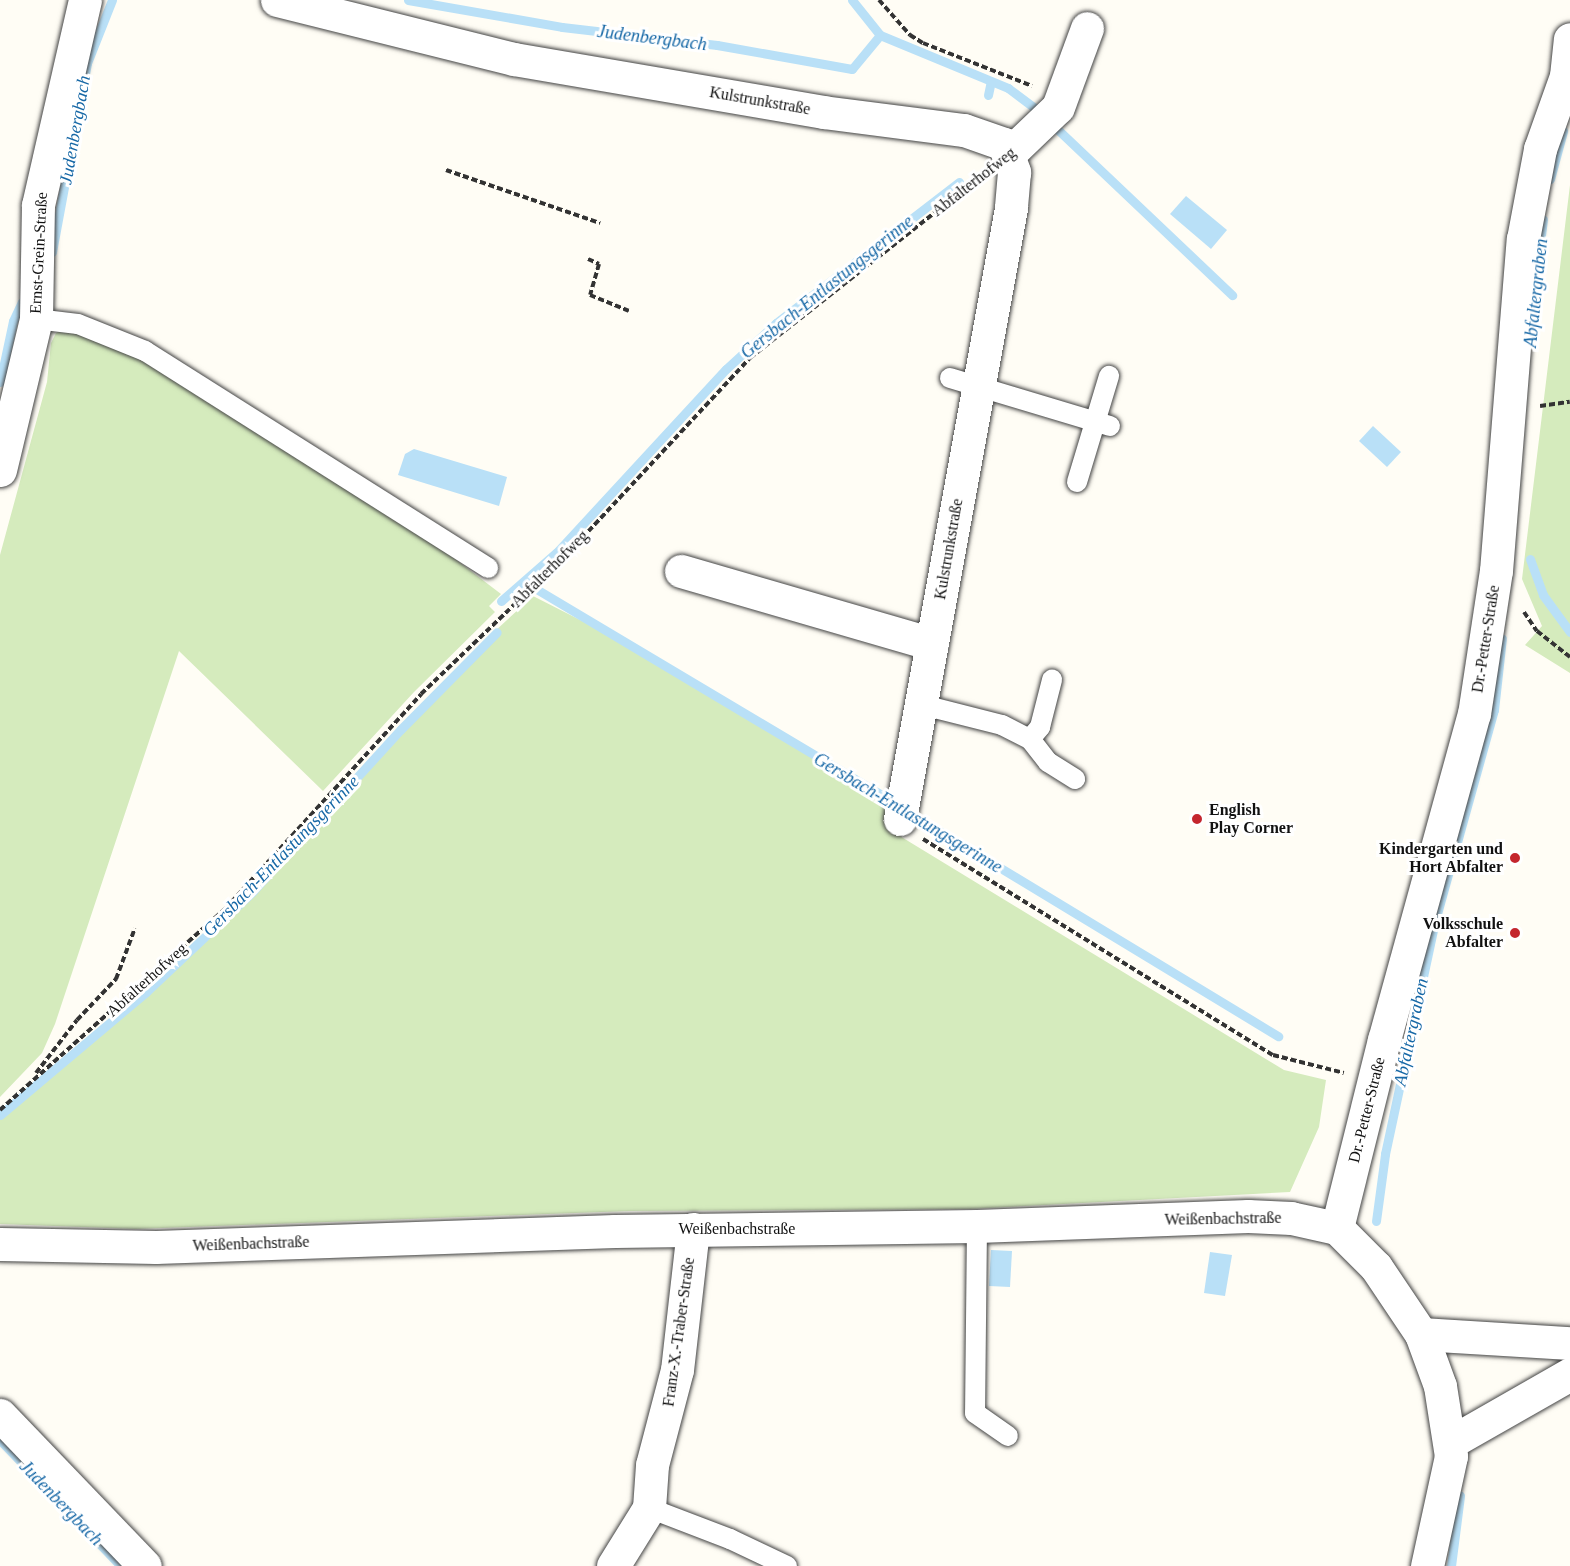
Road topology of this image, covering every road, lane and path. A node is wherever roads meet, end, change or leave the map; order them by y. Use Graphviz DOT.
graph roads {
  1 [pos="84,0"];
  2 [pos="277,0"];
  3 [pos="879,0"];
  4 [pos="1087,28"];
  5 [pos="1570,39"];
  6 [pos="1055,110"];
  7 [pos="1020,146"];
  8 [pos="447,170"];
  9 [pos="600,223"];
  10 [pos="588,259"];
  11 [pos="629,311"];
  12 [pos="36,320"];
  13 [pos="1109,376"];
  14 [pos="965,381"];
  15 [pos="1102,424"];
  16 [pos="0,470"];
  17 [pos="1077,482"];
  18 [pos="488,568"];
  19 [pos="681,571"];
  20 [pos="1520,604"];
  21 [pos="932,644"];
  22 [pos="1570,657"];
  23 [pos="1052,680"];
  24 [pos="923,705"];
  25 [pos="1030,739"];
  26 [pos="1075,779"];
  27 [pos="901,808"];
  28 [pos="135,928"];
  29 [pos="1374,1078"];
  30 [pos="28,1083"];
  31 [pos="0,1110"];
  32 [pos="977,1227"];
  33 [pos="1337,1228"];
  34 [pos="693,1229"];
  35 [pos="0,1244"];
  36 [pos="1421,1334"];
  37 [pos="1570,1344"];
  38 [pos="1570,1374"];
  39 [pos="0,1415"];
  40 [pos="1008,1436"];
  41 [pos="1450,1442"];
  42 [pos="649,1508"];
  43 [pos="145,1566"];
  44 [pos="612,1566"];
  45 [pos="787,1566"];
  46 [pos="1427,1566"];
  1 -- 12 [label="street, Ernst-Grein-Straße"];
  2 -- 7 [label="street, Kulstrunkstraße"];
  3 -- 6 [label="path"];
  4 -- 6 [label="street, Abfalterhofweg"];
  5 -- 29 [label="street, Dr.-Petter-Straße"];
  6 -- 7 [label="street, Abfalterhofweg"];
  7 -- 14 [label="street, Kulstrunkstraße"];
  7 -- 30 [label="path, Abfalterhofweg"];
  8 -- 9 [label="path"];
  10 -- 11 [label="path"];
  12 -- 16 [label="street, Ernst-Grein-Straße"];
  12 -- 18 [label="lane"];
  13 -- 15 [label="lane"];
  14 -- 15 [label="lane"];
  14 -- 21 [label="street, Kulstrunkstraße"];
  15 -- 17 [label="lane"];
  19 -- 21 [label="street"];
  20 -- 22 [label="path"];
  21 -- 24 [label="street, Kulstrunkstraße"];
  23 -- 25 [label="lane"];
  24 -- 25 [label="lane"];
  24 -- 27 [label="street, Kulstrunkstraße"];
  25 -- 26 [label="lane"];
  27 -- 29 [label="path"];
  28 -- 30 [label="path"];
  29 -- 33 [label="street, Dr.-Petter-Straße"];
  30 -- 31 [label="path, Abfalterhofweg"];
  32 -- 33 [label="street, Weißenbachstraße"];
  32 -- 34 [label="street, Weißenbachstraße"];
  32 -- 40 [label="lane"];
  33 -- 36 [label="street"];
  34 -- 35 [label="street, Weißenbachstraße"];
  34 -- 42 [label="street, Franz-X.-Traber-Straße"];
  36 -- 37 [label="street"];
  36 -- 41 [label="street"];
  38 -- 41 [label="street"];
  39 -- 43 [label="street"];
  41 -- 46 [label="street"];
  42 -- 44 [label="street, Franz-X.-Traber-Straße"];
  42 -- 45 [label="lane"];
}
